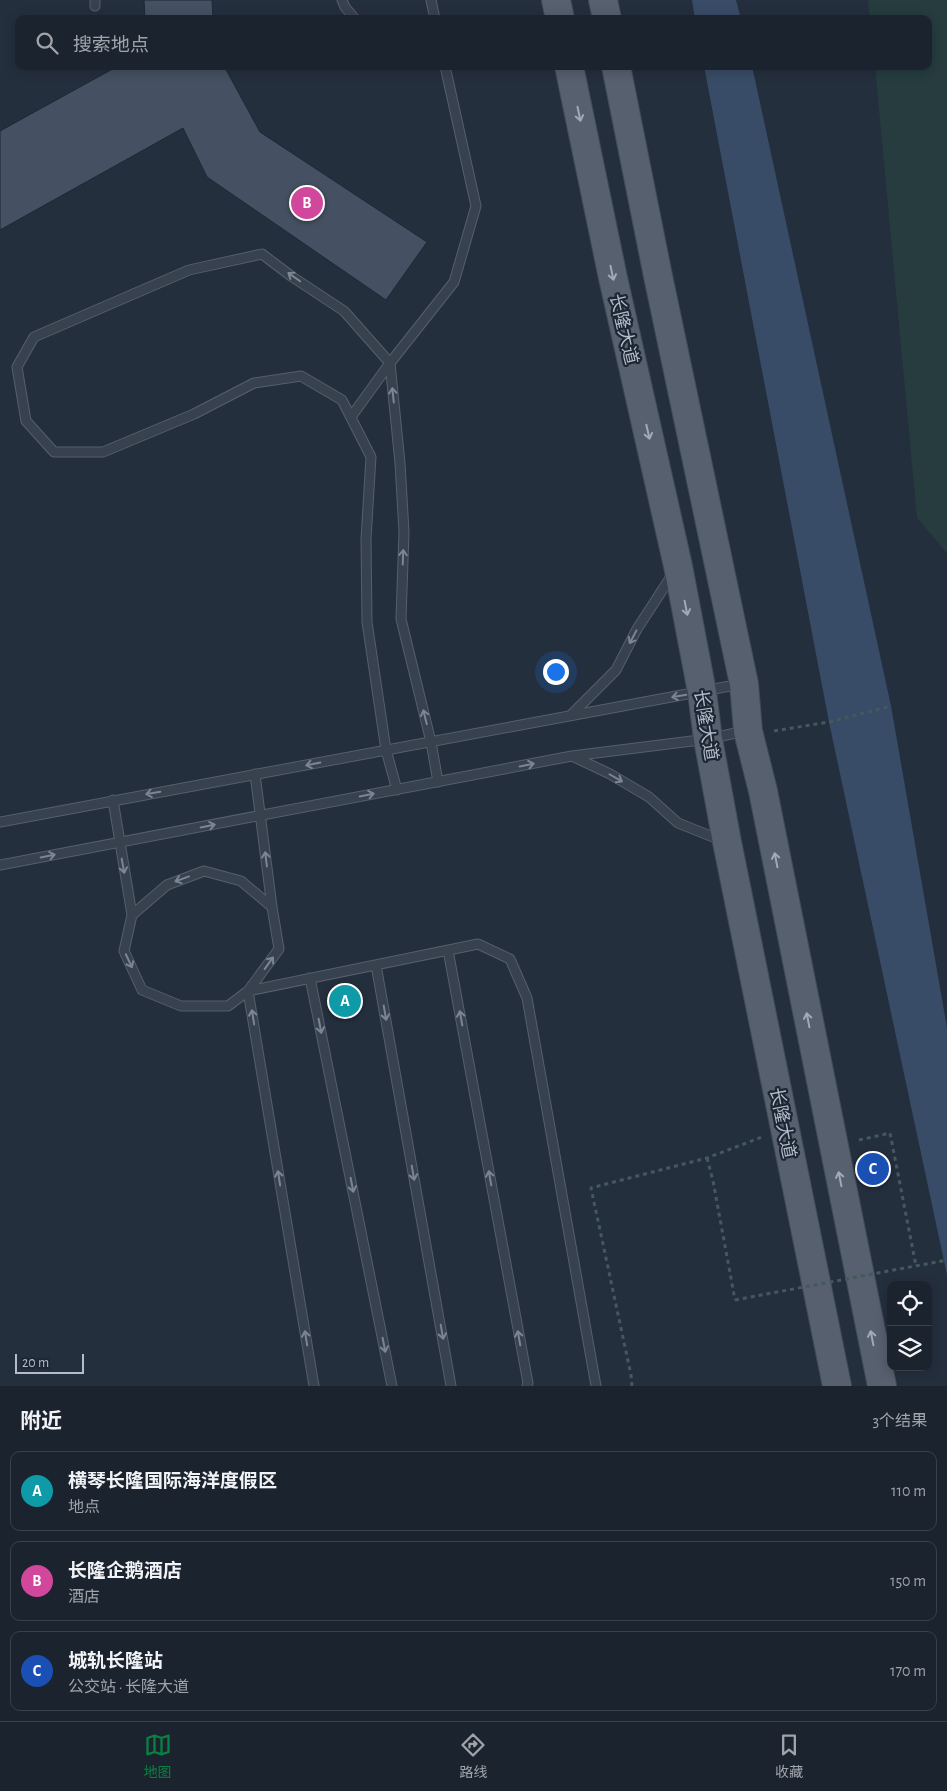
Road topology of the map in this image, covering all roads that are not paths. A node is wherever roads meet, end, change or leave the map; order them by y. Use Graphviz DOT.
graph roads {
  1 [pos="342,0"];
  2 [pos="431,0"];
  3 [pos="556,0"];
  4 [pos="603,0"];
  5 [pos="352,15"];
  6 [pos="434,15"];
  7 [pos="559,15"];
  8 [pos="606,15"];
  9 [pos="447,70"];
  10 [pos="570,70"];
  11 [pos="617,70"];
  12 [pos="390,363"];
  13 [pos="351,417"];
  14 [pos="678,566"];
  15 [pos="744,684"];
  16 [pos="702,692"];
  17 [pos="570,716"];
  18 [pos="748,733"];
  19 [pos="708,739"];
  20 [pos="431,742"];
  21 [pos="386,750"];
  22 [pos="572,756"];
  23 [pos="254,774"];
  24 [pos="438,782"];
  25 [pos="396,790"];
  26 [pos="113,800"];
  27 [pos="261,816"];
  28 [pos="0,822"];
  29 [pos="727,842"];
  30 [pos="119,843"];
  31 [pos="0,865"];
  32 [pos="272,907"];
  33 [pos="132,915"];
  34 [pos="448,950"];
  35 [pos="376,965"];
  36 [pos="310,978"];
  37 [pos="248,991"];
  38 [pos="314,1386"];
  39 [pos="392,1386"];
  40 [pos="451,1386"];
  41 [pos="527,1386"];
  42 [pos="596,1386"];
  43 [pos="837,1386"];
  44 [pos="882,1386"];
  1 -- 5 [label="lane"];
  2 -- 6 [label="lane"];
  3 -- 7 [label="main road"];
  4 -- 8 [label="main road"];
  9 -- 12 [label="lane"];
  10 -- 14 [label="main road, 长隆大道, one-way"];
  11 -- 15 [label="main road"];
  12 -- 13 [label="lane"];
  12 -- 13 [label="lane, one-way"];
  20 -- 12 [label="lane, one-way"];
  13 -- 21 [label="lane"];
  14 -- 16 [label="main road, 长隆大道, one-way"];
  14 -- 17 [label="lane, one-way"];
  15 -- 16 [label="lane"];
  15 -- 18 [label="main road"];
  16 -- 17 [label="lane, one-way"];
  16 -- 19 [label="main road, 长隆大道"];
  17 -- 20 [label="lane"];
  18 -- 19 [label="lane"];
  44 -- 18 [label="main road, one-way"];
  19 -- 22 [label="lane"];
  19 -- 29 [label="main road, 长隆大道"];
  20 -- 21 [label="lane"];
  20 -- 24 [label="lane"];
  21 -- 23 [label="lane, one-way"];
  21 -- 25 [label="lane"];
  24 -- 22 [label="lane, one-way"];
  22 -- 29 [label="lane, one-way"];
  23 -- 26 [label="lane, one-way"];
  23 -- 27 [label="lane"];
  24 -- 25 [label="lane"];
  27 -- 25 [label="lane, one-way"];
  26 -- 28 [label="lane"];
  26 -- 30 [label="lane"];
  30 -- 27 [label="lane, one-way"];
  32 -- 27 [label="lane, one-way"];
  29 -- 43 [label="main road, 长隆大道"];
  31 -- 30 [label="lane, one-way"];
  30 -- 33 [label="lane, one-way"];
  32 -- 33 [label="lane, one-way"];
  37 -- 32 [label="lane, one-way"];
  33 -- 37 [label="lane, one-way"];
  34 -- 35 [label="lane"];
  41 -- 34 [label="lane, one-way"];
  34 -- 42 [label="lane"];
  35 -- 36 [label="lane"];
  35 -- 40 [label="lane, one-way"];
  36 -- 37 [label="lane"];
  36 -- 39 [label="lane, one-way"];
  38 -- 37 [label="lane, one-way"];
}
